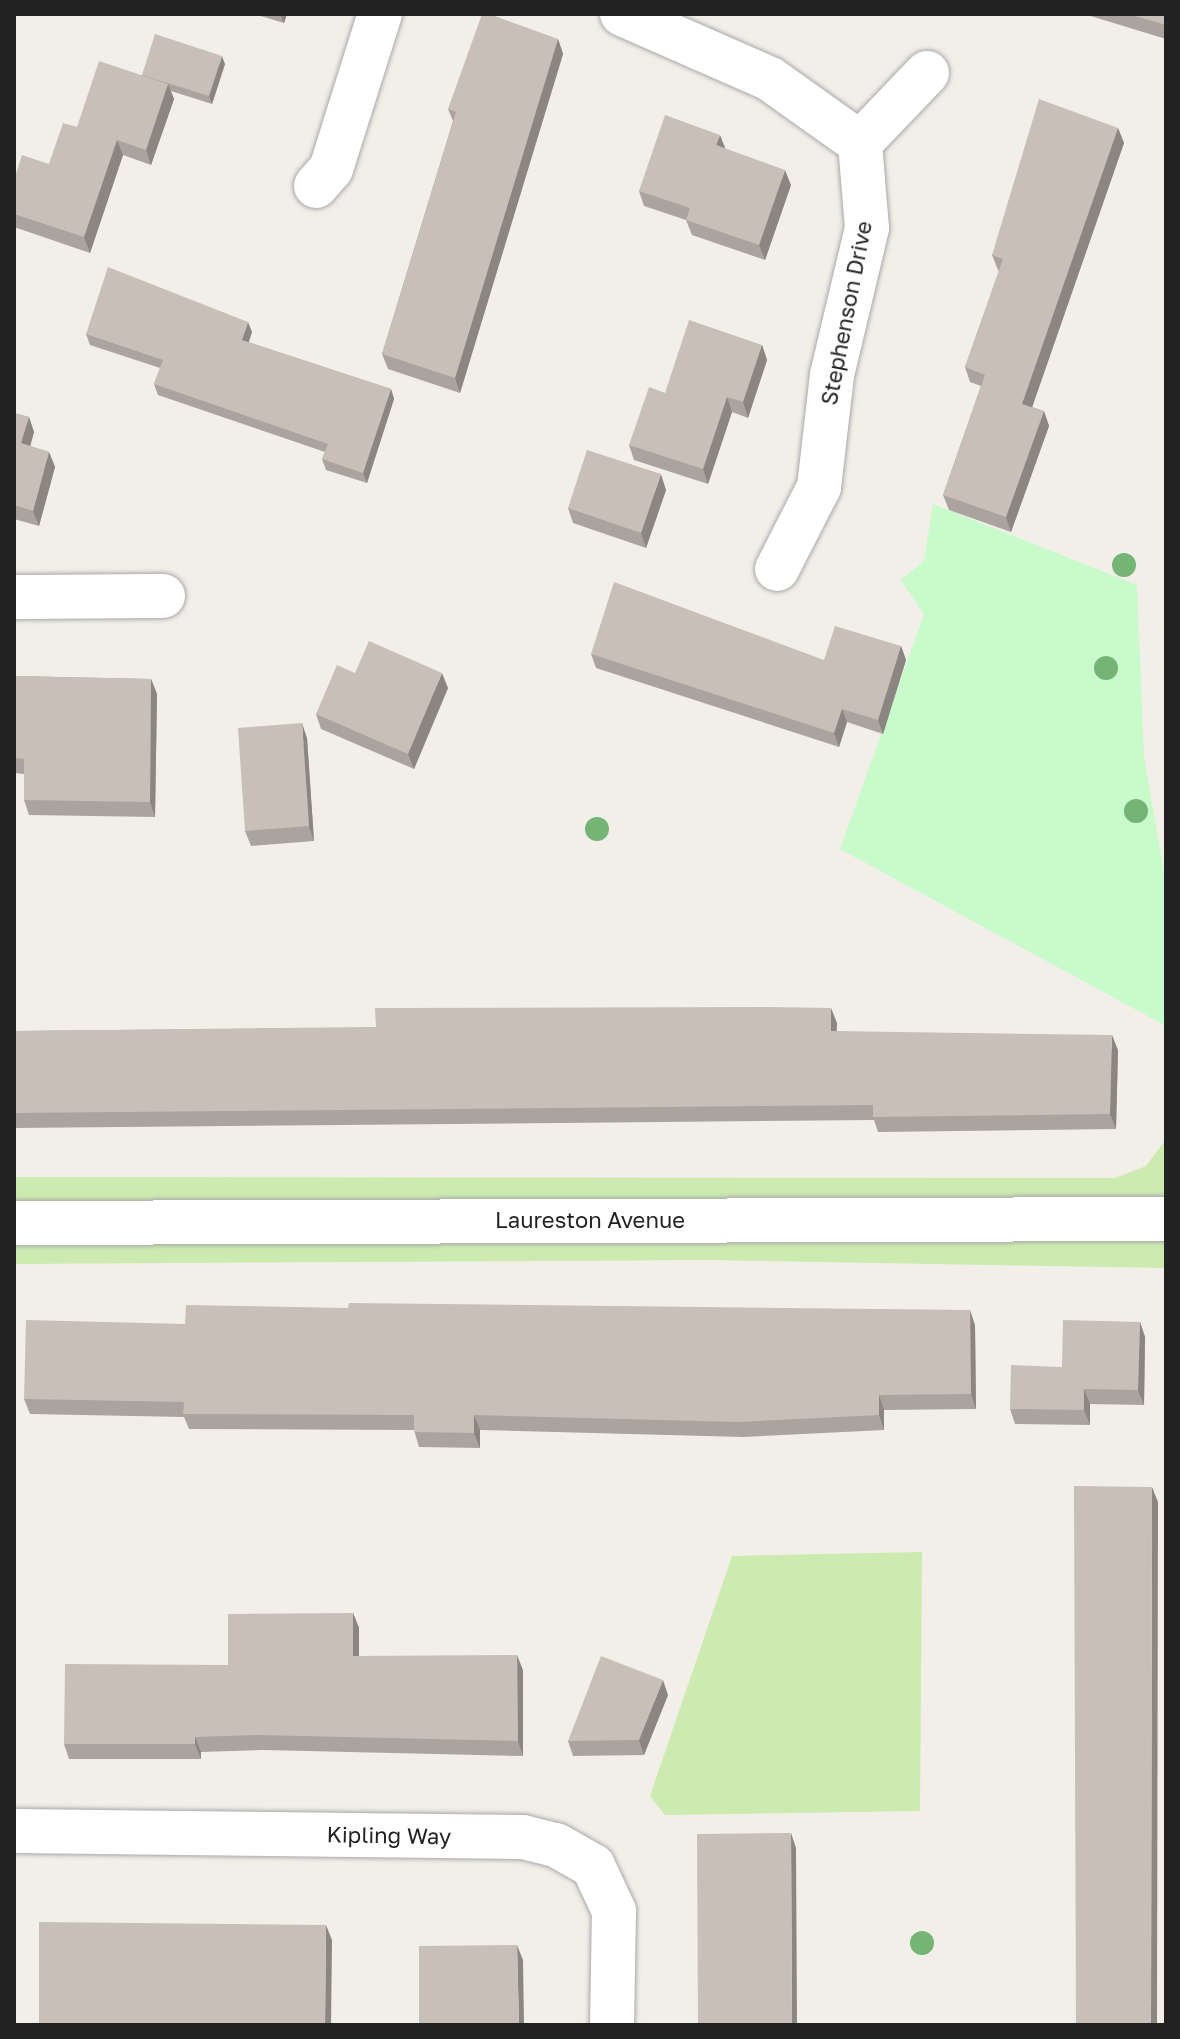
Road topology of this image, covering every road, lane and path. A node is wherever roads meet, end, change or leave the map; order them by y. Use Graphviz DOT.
graph roads {
  1 [pos="380,14"];
  2 [pos="622,14"];
  3 [pos="927,73"];
  4 [pos="860,143"];
  5 [pos="316,186"];
  6 [pos="777,569"];
  7 [pos="163,596"];
  8 [pos="14,597"];
  9 [pos="1166,1219"];
  10 [pos="14,1223"];
  11 [pos="14,1831"];
  12 [pos="612,2025"];
  1 -- 5 [label="street"];
  2 -- 4 [label="street"];
  3 -- 4 [label="street"];
  4 -- 6 [label="street, Stephenson Drive"];
  7 -- 8 [label="street"];
  9 -- 10 [label="street, Laureston Avenue"];
  11 -- 12 [label="street, Kipling Way"];
}
